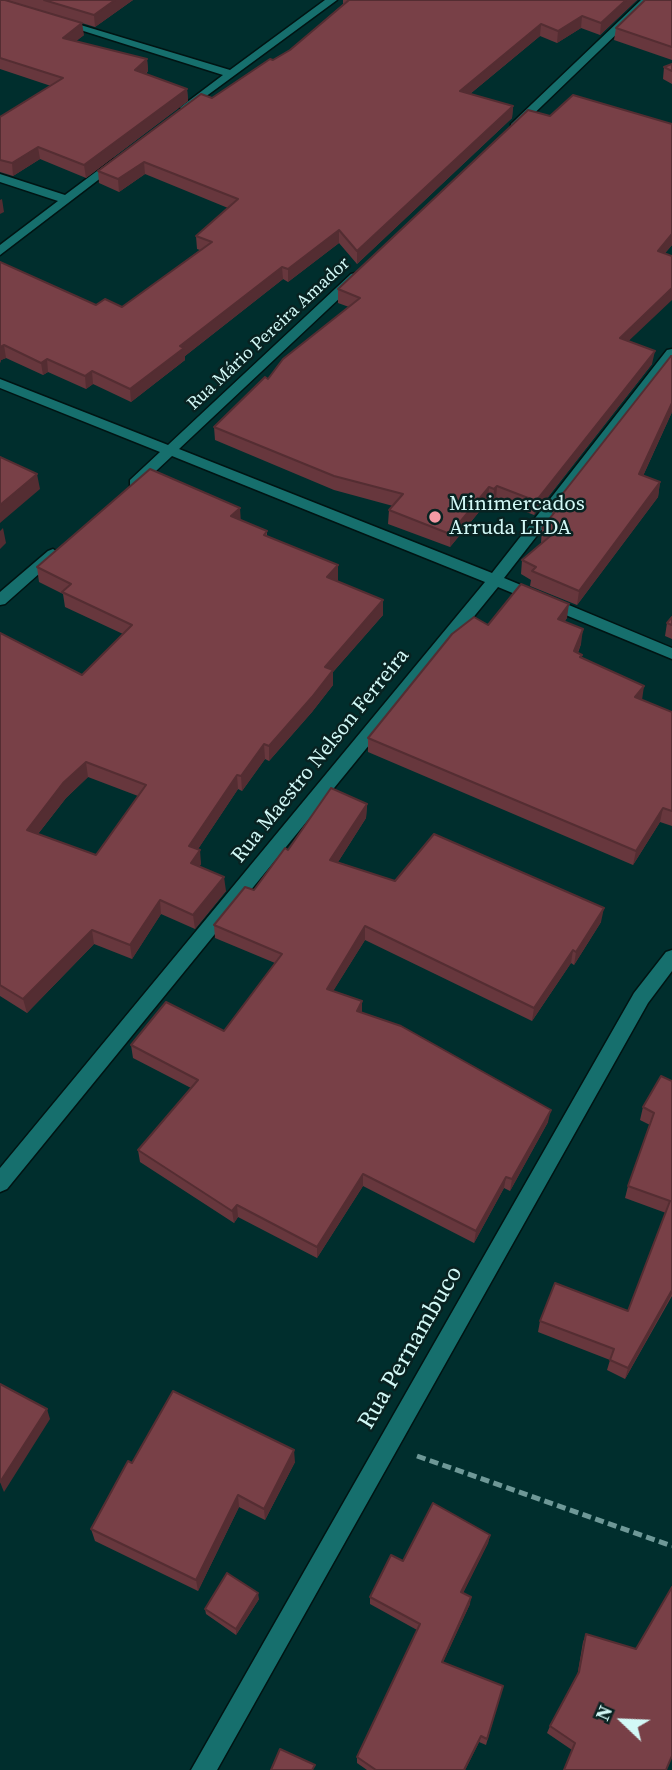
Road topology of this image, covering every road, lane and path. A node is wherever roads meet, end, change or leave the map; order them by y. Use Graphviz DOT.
graph roads {
  1 [pos="332,0"];
  2 [pos="647,0"];
  3 [pos="51,20"];
  4 [pos="231,74"];
  5 [pos="176,116"];
  6 [pos="506,134"];
  7 [pos="133,149"];
  8 [pos="0,178"];
  9 [pos="67,200"];
  10 [pos="0,251"];
  11 [pos="364,268"];
  12 [pos="672,353"];
  13 [pos="0,383"];
  14 [pos="172,450"];
  15 [pos="122,494"];
  16 [pos="61,547"];
  17 [pos="495,580"];
  18 [pos="0,600"];
  19 [pos="672,654"];
  20 [pos="672,957"];
  21 [pos="0,1183"];
  22 [pos="387,1445"];
  23 [pos="672,1546"];
  24 [pos="203,1770"];
  1 -- 4 [label="street"];
  2 -- 6 [label="street"];
  3 -- 4 [label="street"];
  4 -- 5 [label="street"];
  7 -- 9 [label="street"];
  8 -- 9 [label="street"];
  9 -- 10 [label="street"];
  11 -- 14 [label="street, Rua Mário Pereira Amador"];
  12 -- 17 [label="street, Rua Maestro Nelson Ferreira"];
  13 -- 14 [label="street"];
  14 -- 15 [label="street, Rua Mário Pereira Amador"];
  14 -- 17 [label="street"];
  16 -- 18 [label="street"];
  17 -- 19 [label="street"];
  17 -- 21 [label="street, Rua Maestro Nelson Ferreira"];
  20 -- 22 [label="street, Rua Pernambuco"];
  22 -- 23 [label="path"];
  22 -- 24 [label="street, Rua Pernambuco"];
}
